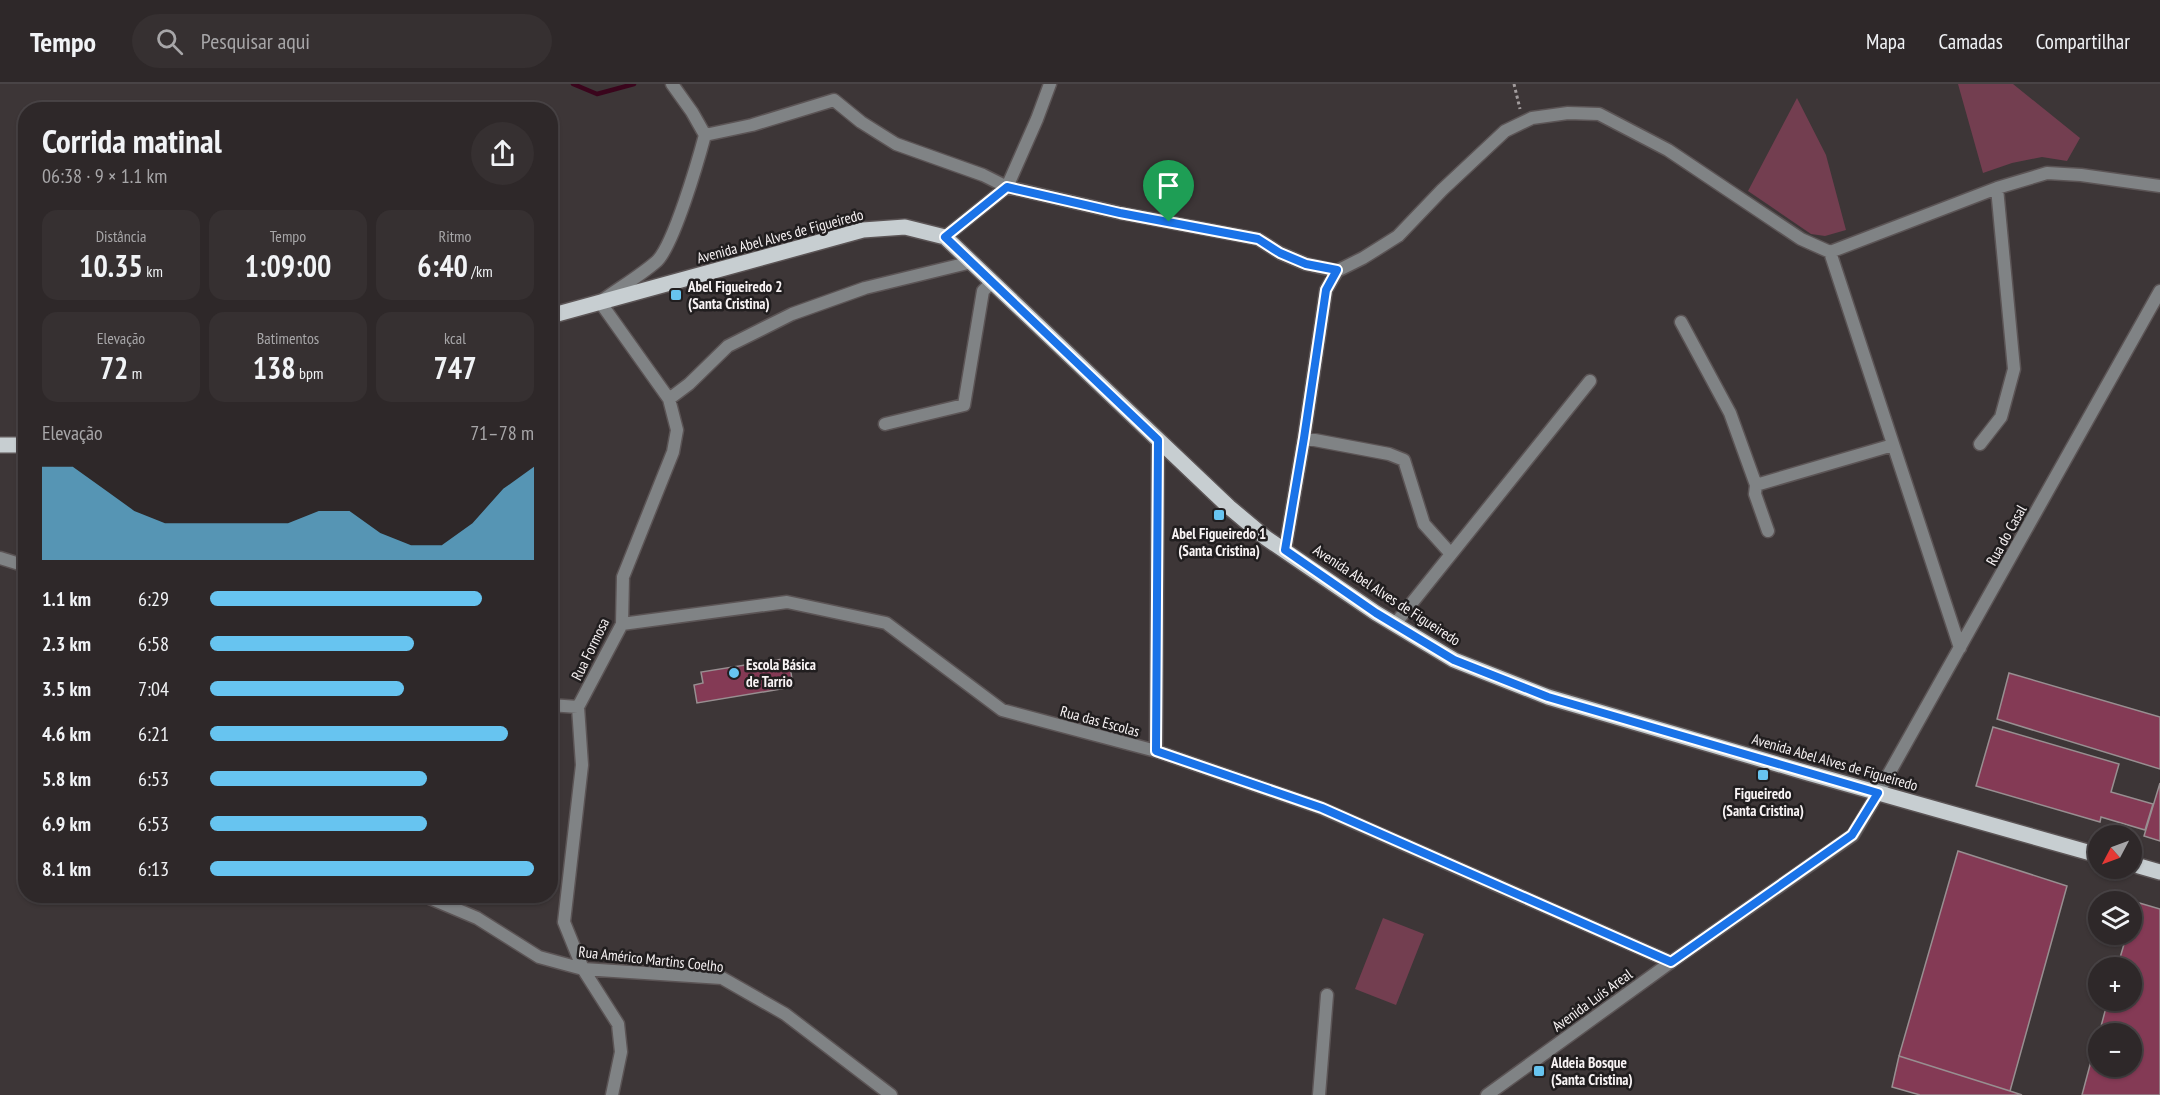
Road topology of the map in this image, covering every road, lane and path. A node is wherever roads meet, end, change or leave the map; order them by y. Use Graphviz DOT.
graph roads {
  1 [pos="672,84"];
  2 [pos="1050,84"];
  3 [pos="1514,84"];
  4 [pos="1523,122"];
  5 [pos="705,135"];
  6 [pos="2160,186"];
  7 [pos="1007,187"];
  8 [pos="1997,188"];
  9 [pos="945,237"];
  10 [pos="1830,252"];
  11 [pos="972,262"];
  12 [pos="1337,270"];
  13 [pos="993,282"];
  14 [pos="2160,291"];
  15 [pos="600,302"];
  16 [pos="558,314"];
  17 [pos="1681,322"];
  18 [pos="1590,381"];
  19 [pos="669,399"];
  20 [pos="885,424"];
  21 [pos="1304,438"];
  22 [pos="1158,440"];
  23 [pos="1980,444"];
  24 [pos="0,445"];
  25 [pos="18,445"];
  26 [pos="1893,445"];
  27 [pos="1756,484"];
  28 [pos="1768,531"];
  29 [pos="1285,550"];
  30 [pos="1451,554"];
  31 [pos="0,558"];
  32 [pos="18,564"];
  33 [pos="622,624"];
  34 [pos="1395,624"];
  35 [pos="1960,648"];
  36 [pos="558,706"];
  37 [pos="578,707"];
  38 [pos="1156,751"];
  39 [pos="1878,793"];
  40 [pos="2088,852"];
  41 [pos="2142,867"];
  42 [pos="2160,872"];
  43 [pos="442,903"];
  44 [pos="1671,962"];
  45 [pos="583,969"];
  46 [pos="1327,995"];
  47 [pos="612,1095"];
  48 [pos="891,1095"];
  49 [pos="1319,1095"];
  50 [pos="1487,1095"];
  1 -- 5 [label="street"];
  2 -- 7 [label="street"];
  3 -- 4 [label="path"];
  4 -- 10 [label="street"];
  4 -- 12 [label="street"];
  5 -- 7 [label="street"];
  5 -- 15 [label="street"];
  6 -- 8 [label="street"];
  7 -- 9 [label="street"];
  7 -- 12 [label="street"];
  8 -- 10 [label="street"];
  8 -- 23 [label="street"];
  9 -- 11 [label="main road, Avenida Abel Alves de Figueiredo"];
  9 -- 15 [label="main road, Avenida Abel Alves de Figueiredo"];
  10 -- 26 [label="street"];
  11 -- 13 [label="main road, Avenida Abel Alves de Figueiredo"];
  11 -- 19 [label="street"];
  12 -- 21 [label="street"];
  13 -- 20 [label="street"];
  13 -- 22 [label="main road, Avenida Abel Alves de Figueiredo"];
  14 -- 35 [label="street, Rua do Casal"];
  15 -- 16 [label="main road, Avenida Abel Alves de Figueiredo"];
  15 -- 19 [label="street, Rua Formosa"];
  17 -- 27 [label="street"];
  18 -- 30 [label="street"];
  19 -- 33 [label="street, Rua Formosa"];
  21 -- 29 [label="street"];
  21 -- 30 [label="street"];
  22 -- 29 [label="main road, Avenida Abel Alves de Figueiredo"];
  22 -- 38 [label="street"];
  24 -- 25 [label="main road"];
  26 -- 27 [label="street"];
  26 -- 35 [label="street"];
  27 -- 28 [label="street"];
  29 -- 34 [label="main road, Avenida Abel Alves de Figueiredo"];
  30 -- 34 [label="street"];
  31 -- 32 [label="street"];
  33 -- 37 [label="street, Rua Formosa"];
  33 -- 38 [label="street, Rua das Escolas"];
  34 -- 39 [label="main road, Avenida Abel Alves de Figueiredo"];
  35 -- 39 [label="street, Rua do Casal"];
  36 -- 37 [label="street"];
  37 -- 45 [label="street"];
  38 -- 44 [label="street, Rua das Escolas"];
  39 -- 40 [label="main road, Avenida Abel Alves de Figueiredo"];
  39 -- 44 [label="street, Avenida Luís Areal"];
  41 -- 42 [label="main road"];
  43 -- 45 [label="street, Rua Américo Martins Coelho"];
  44 -- 50 [label="street, Avenida Luís Areal"];
  45 -- 47 [label="street"];
  45 -- 48 [label="street, Rua Américo Martins Coelho"];
  46 -- 49 [label="street"];
}
